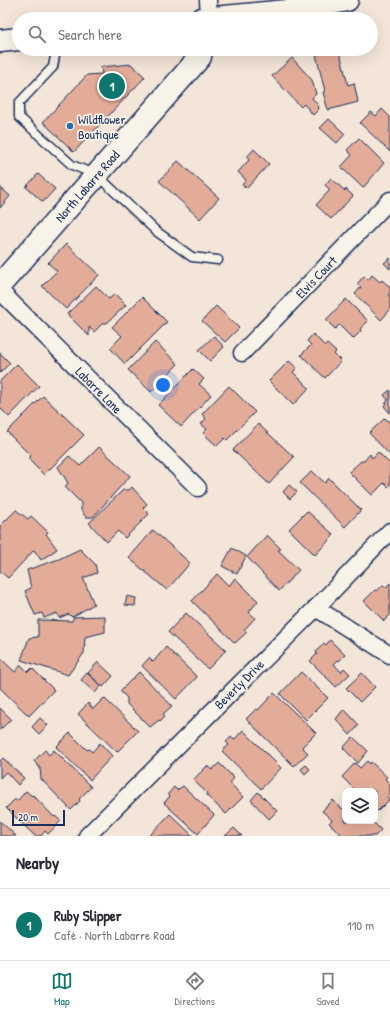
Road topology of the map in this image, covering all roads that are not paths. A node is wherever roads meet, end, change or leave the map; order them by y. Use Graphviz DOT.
graph roads {
  1 [pos="347,0"];
  2 [pos="252,12"];
  3 [pos="12,40"];
  4 [pos="0,41"];
  5 [pos="55,56"];
  6 [pos="200,56"];
  7 [pos="97,175"];
  8 [pos="390,200"];
  9 [pos="218,260"];
  10 [pos="0,285"];
  11 [pos="0,292"];
  12 [pos="242,353"];
  13 [pos="198,488"];
  14 [pos="390,531"];
  15 [pos="316,608"];
  16 [pos="390,655"];
  17 [pos="87,836"];
  1 -- 2 [label="street"];
  3 -- 4 [label="street"];
  5 -- 7 [label="lane"];
  6 -- 7 [label="street, North Labarre Road"];
  7 -- 9 [label="lane"];
  7 -- 10 [label="street, North Labarre Road"];
  8 -- 12 [label="street, Elvis Court"];
  11 -- 13 [label="street, Labarre Lane"];
  14 -- 15 [label="street, Beverly Drive"];
  15 -- 16 [label="street"];
  15 -- 17 [label="street, Beverly Drive"];
}
